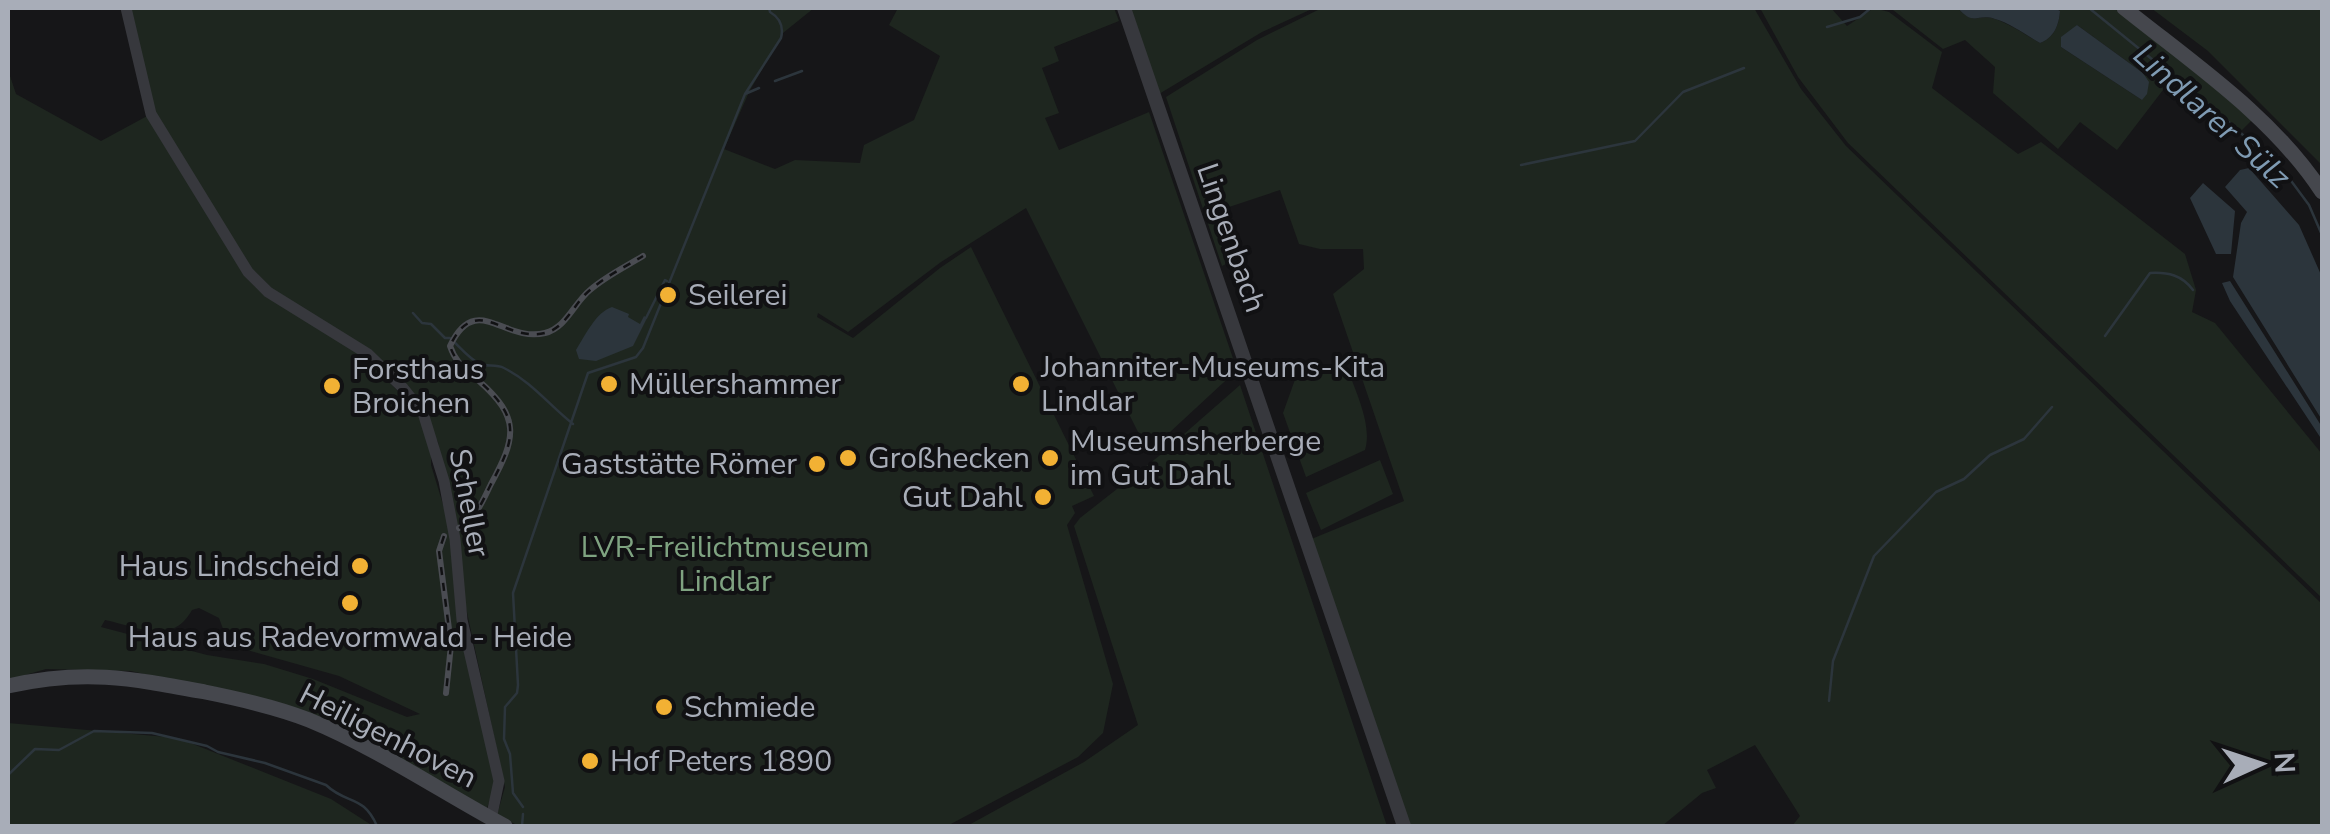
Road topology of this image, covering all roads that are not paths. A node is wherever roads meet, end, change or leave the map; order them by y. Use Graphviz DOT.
graph roads {
  1 [pos="126,8"];
  2 [pos="1124,8"];
  3 [pos="2124,8"];
  4 [pos="2322,192"];
  5 [pos="8,686"];
  6 [pos="498,823"];
  7 [pos="1404,826"];
  1 -- 6 [label="street, Scheller"];
  2 -- 7 [label="street, Lingenbach"];
  3 -- 4 [label="main road"];
  5 -- 6 [label="main road, Heiligenhoven"];
}
